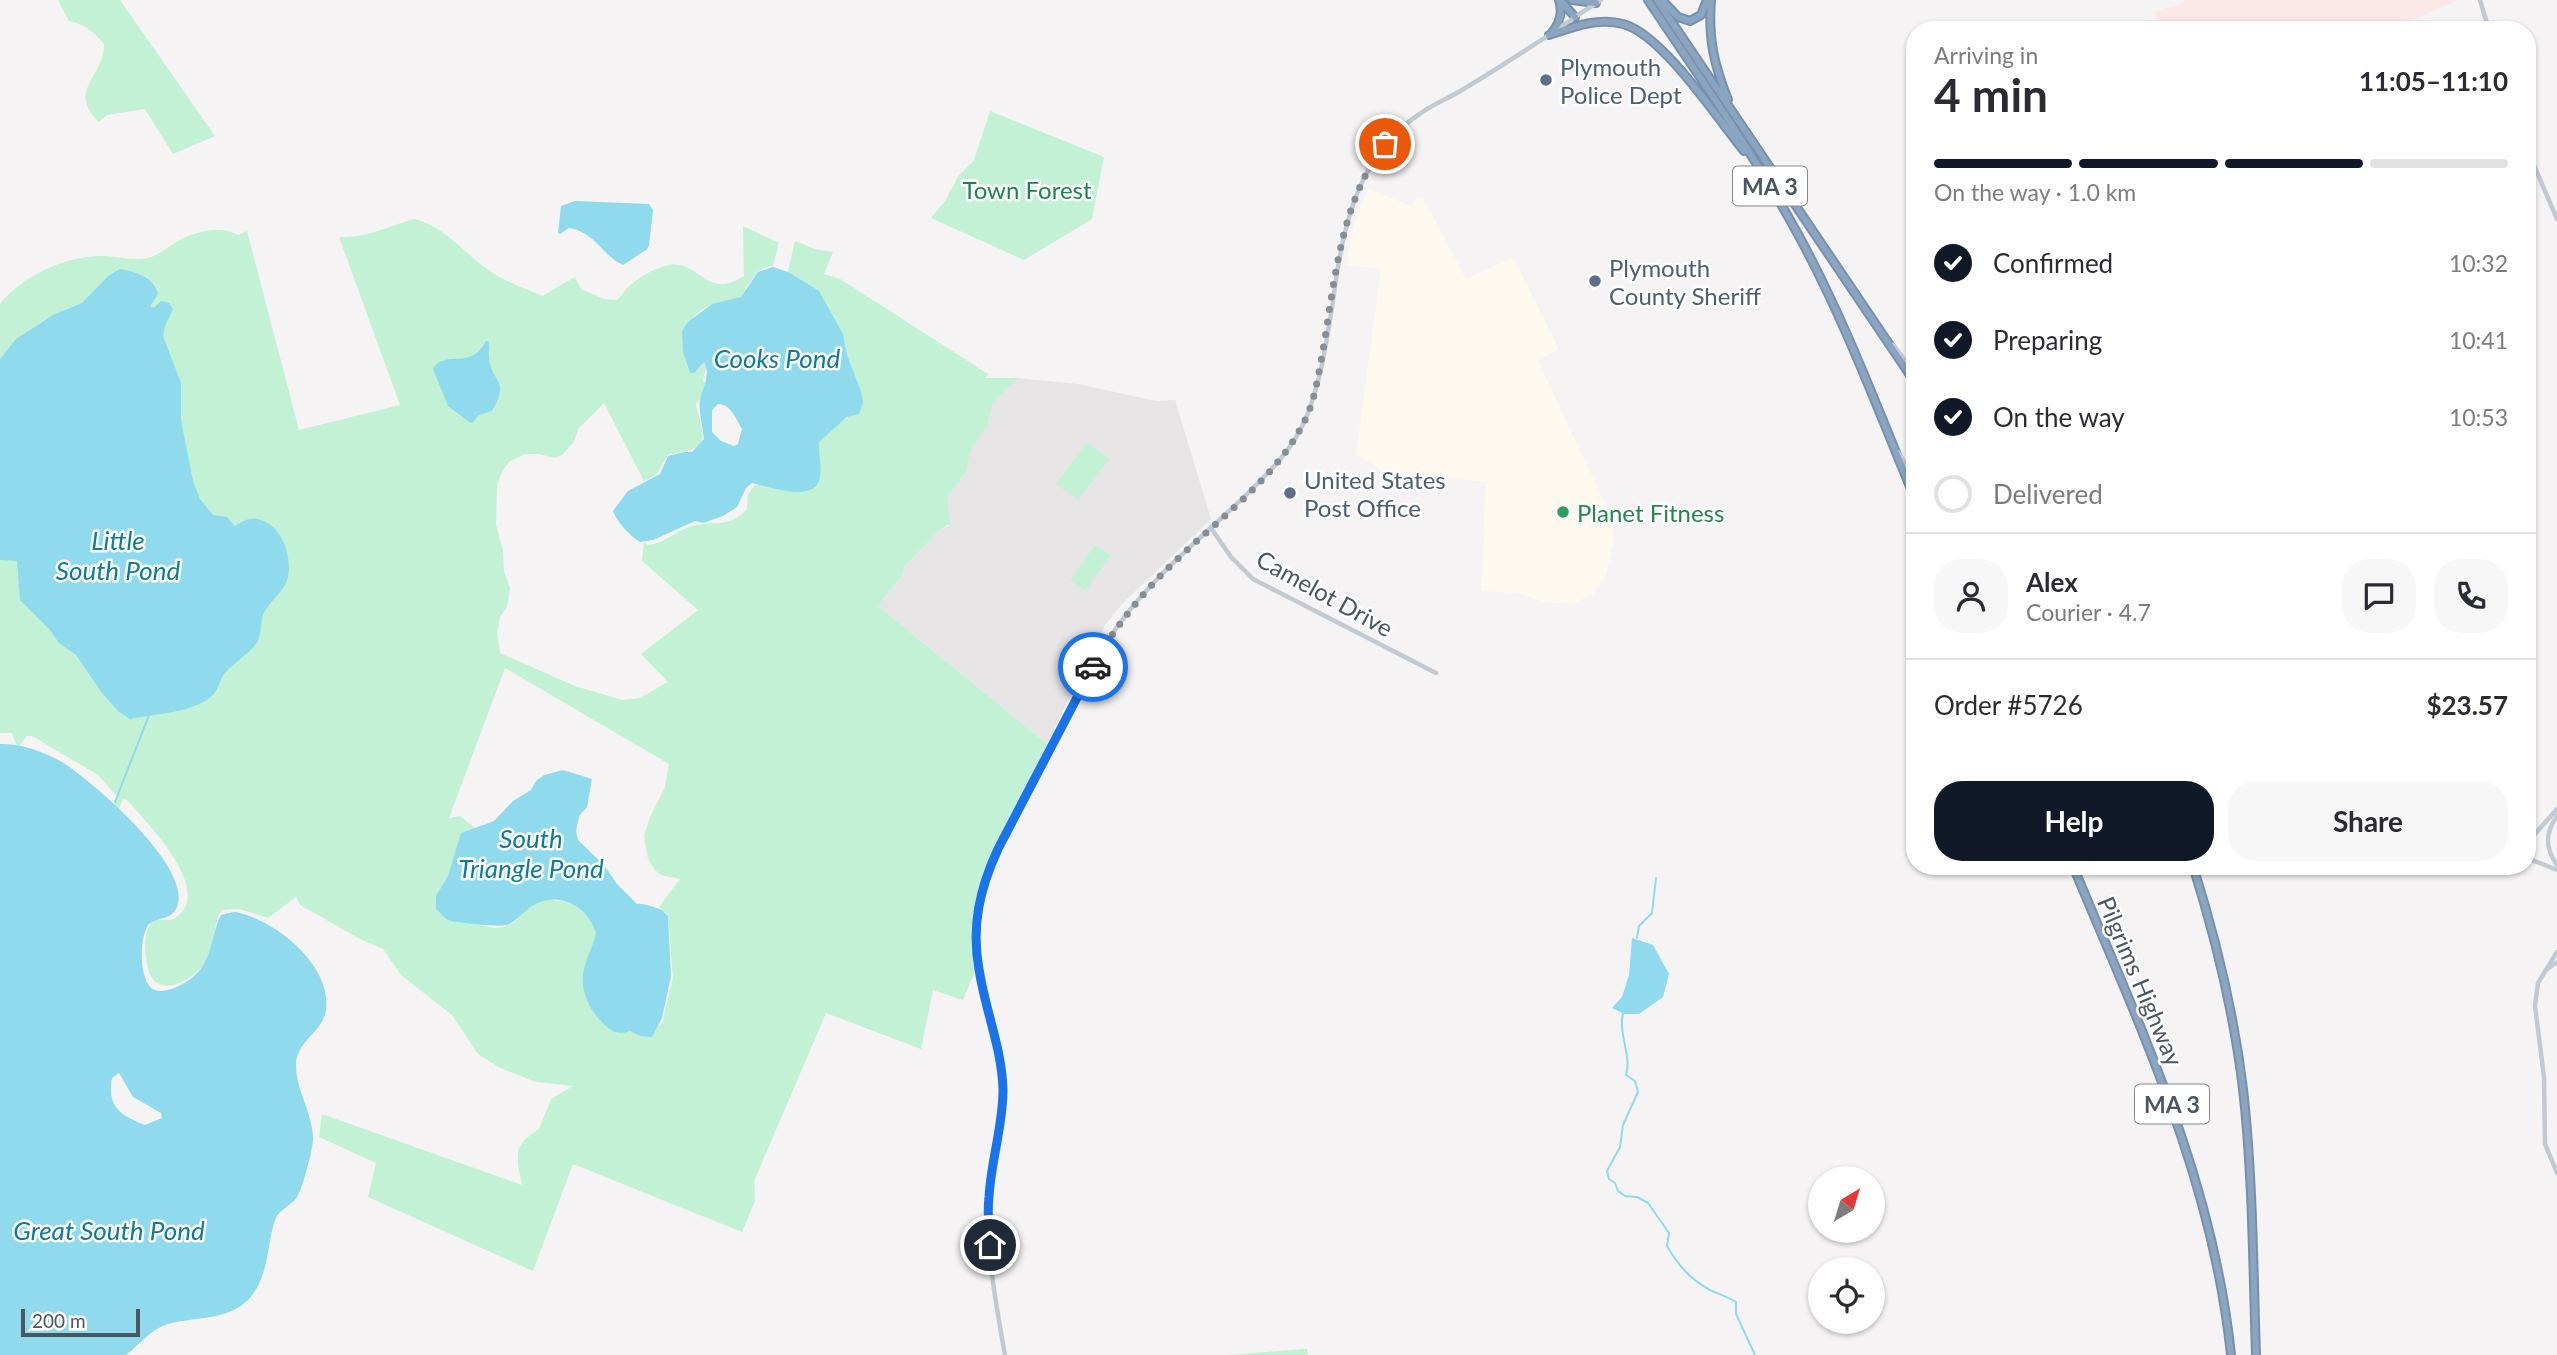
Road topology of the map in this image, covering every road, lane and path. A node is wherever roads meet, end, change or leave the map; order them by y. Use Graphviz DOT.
graph roads {
  1 [pos="1560,0"];
  2 [pos="1570,0"];
  3 [pos="1648,0"];
  4 [pos="1660,0"];
  5 [pos="1709,0"];
  6 [pos="2480,0"];
  7 [pos="1598,2"];
  8 [pos="1575,18"];
  9 [pos="2486,21"];
  10 [pos="1549,35"];
  11 [pos="1733,111"];
  12 [pos="2536,170"];
  13 [pos="1773,191"];
  14 [pos="2557,219"];
  15 [pos="1882,330"];
  16 [pos="1906,362"];
  17 [pos="1906,368"];
  18 [pos="1889,436"];
  19 [pos="1906,465"];
  20 [pos="1906,477"];
  21 [pos="1211,528"];
  22 [pos="1436,673"];
  23 [pos="2557,809"];
  24 [pos="2557,816"];
  25 [pos="2536,833"];
  26 [pos="2536,861"];
  27 [pos="2557,867"];
  28 [pos="2077,875"];
  29 [pos="2196,875"];
  30 [pos="2557,951"];
  31 [pos="2557,962"];
  32 [pos="2546,970"];
  33 [pos="2557,1173"];
  34 [pos="1005,1355"];
  35 [pos="2231,1355"];
  36 [pos="2256,1355"];
  1 -- 8 [label="highway"];
  1 -- 10 [label="highway"];
  2 -- 7 [label="highway"];
  2 -- 8 [label="highway"];
  3 -- 13 [label="highway, MA 3"];
  4 -- 5 [label="highway"];
  4 -- 11 [label="highway, MA 3"];
  5 -- 11 [label="highway"];
  6 -- 9 [label="street"];
  7 -- 8 [label="main road"];
  8 -- 10 [label="street"];
  10 -- 13 [label="highway"];
  10 -- 21 [label="street"];
  11 -- 15 [label="highway, MA 3"];
  12 -- 14 [label="street"];
  13 -- 18 [label="highway, MA 3"];
  15 -- 16 [label="main road"];
  15 -- 17 [label="highway, MA 3"];
  18 -- 19 [label="main road"];
  18 -- 20 [label="highway, MA 3"];
  21 -- 22 [label="street, Camelot Drive"];
  21 -- 34 [label="street"];
  23 -- 25 [label="main road"];
  24 -- 27 [label="main road"];
  26 -- 27 [label="main road"];
  28 -- 35 [label="highway, Pilgrims Highway / MA 3"];
  29 -- 36 [label="highway, MA 3"];
  30 -- 32 [label="street"];
  31 -- 32 [label="main road"];
  32 -- 33 [label="street"];
}
